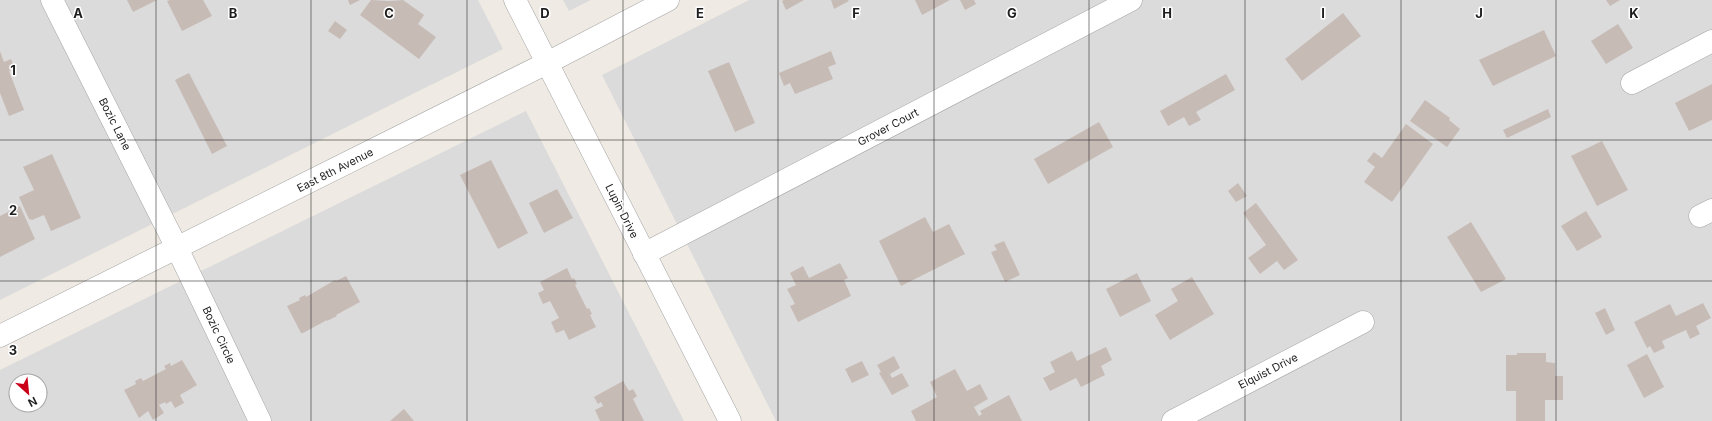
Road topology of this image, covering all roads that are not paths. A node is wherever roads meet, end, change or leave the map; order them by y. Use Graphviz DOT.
graph roads {
  1 [pos="52,0"];
  2 [pos="515,0"];
  3 [pos="668,0"];
  4 [pos="1131,0"];
  5 [pos="1712,41"];
  6 [pos="547,63"];
  7 [pos="1632,83"];
  8 [pos="178,248"];
  9 [pos="644,254"];
  10 [pos="1364,322"];
  11 [pos="0,336"];
  12 [pos="260,421"];
  13 [pos="730,421"];
  14 [pos="1173,421"];
  1 -- 8 [label="street, Bozic Lane"];
  2 -- 6 [label="street, Lupin Drive"];
  3 -- 6 [label="street, East 8th Avenue"];
  4 -- 9 [label="street, Grover Court"];
  5 -- 7 [label="street"];
  6 -- 8 [label="street, East 8th Avenue"];
  6 -- 9 [label="street, Lupin Drive"];
  8 -- 11 [label="street, East 8th Avenue"];
  8 -- 12 [label="street, Bozic Circle"];
  9 -- 13 [label="street, Lupin Drive"];
  10 -- 14 [label="street, Elquist Drive"];
}
